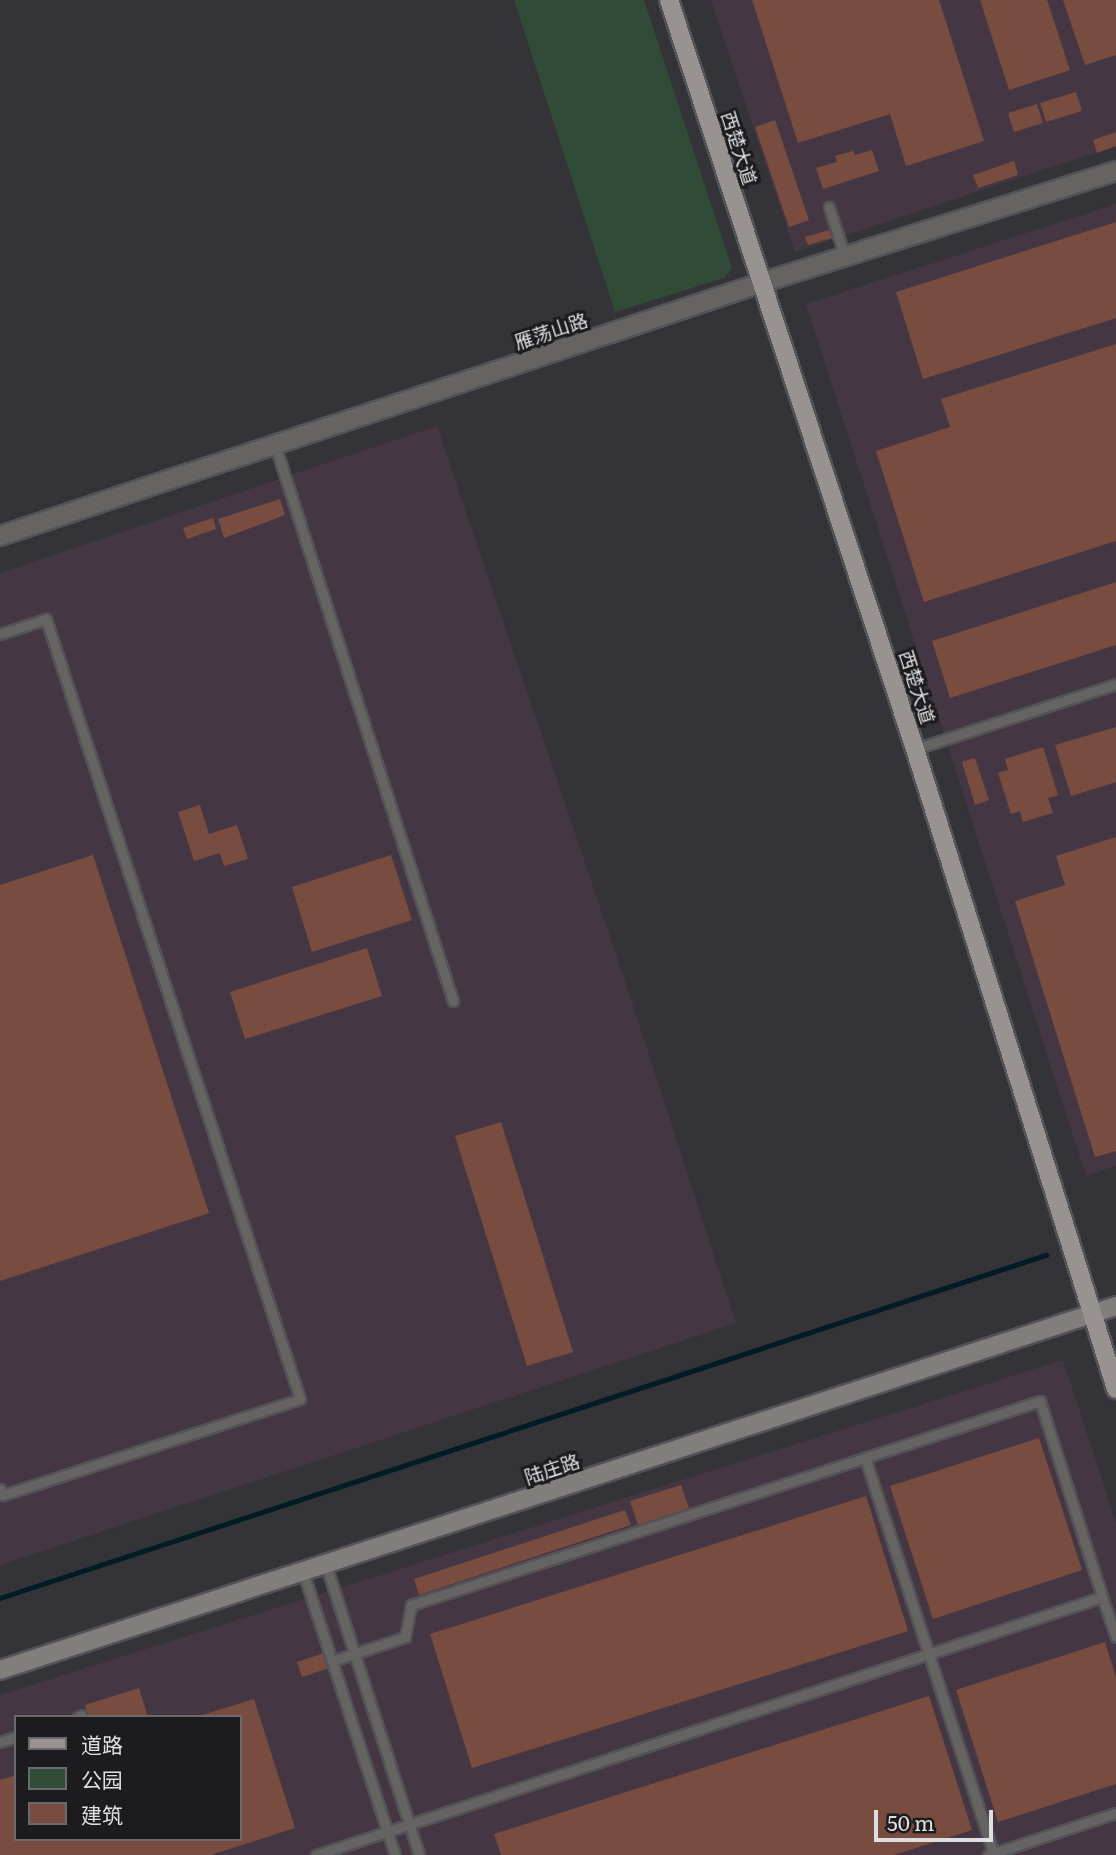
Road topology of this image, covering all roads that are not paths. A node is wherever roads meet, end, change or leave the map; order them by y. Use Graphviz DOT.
graph roads {
  1 [pos="669,0"];
  2 [pos="1116,171"];
  3 [pos="829,206"];
  4 [pos="845,257"];
  5 [pos="761,283"];
  6 [pos="275,445"];
  7 [pos="0,536"];
  8 [pos="0,634"];
  9 [pos="1116,684"];
  10 [pos="915,749"];
  11 [pos="453,1001"];
  12 [pos="1116,1306"];
  13 [pos="1092,1314"];
  14 [pos="1116,1389"];
  15 [pos="864,1458"];
  16 [pos="0,1489"];
  17 [pos="326,1565"];
  18 [pos="303,1572"];
  19 [pos="1102,1597"];
  20 [pos="1116,1637"];
  21 [pos="354,1654"];
  22 [pos="928,1654"];
  23 [pos="332,1661"];
  24 [pos="0,1670"];
  25 [pos="1116,1813"];
  26 [pos="409,1825"];
  27 [pos="388,1832"];
  28 [pos="994,1854"];
  29 [pos="316,1855"];
  30 [pos="395,1855"];
  31 [pos="419,1855"];
  1 -- 5 [label="main road, 西楚大道"];
  2 -- 4 [label="street, 雁荡山路"];
  3 -- 4 [label="lane"];
  4 -- 5 [label="street, 雁荡山路"];
  5 -- 6 [label="street, 雁荡山路"];
  5 -- 10 [label="main road, 西楚大道"];
  6 -- 7 [label="street, 雁荡山路"];
  6 -- 11 [label="lane"];
  8 -- 16 [label="lane"];
  9 -- 10 [label="lane"];
  10 -- 13 [label="main road, 西楚大道"];
  12 -- 13 [label="street, 陆庄路"];
  13 -- 14 [label="main road, 西楚大道"];
  13 -- 17 [label="street, 陆庄路"];
  15 -- 19 [label="lane"];
  15 -- 21 [label="lane"];
  15 -- 22 [label="lane"];
  17 -- 18 [label="street, 陆庄路"];
  17 -- 21 [label="lane"];
  18 -- 23 [label="lane"];
  18 -- 24 [label="street, 陆庄路"];
  19 -- 20 [label="lane"];
  19 -- 22 [label="lane"];
  21 -- 23 [label="lane"];
  21 -- 26 [label="lane"];
  22 -- 26 [label="lane"];
  22 -- 28 [label="lane"];
  23 -- 27 [label="lane"];
  25 -- 28 [label="lane"];
  26 -- 27 [label="lane"];
  26 -- 31 [label="lane"];
  27 -- 29 [label="lane"];
  27 -- 30 [label="lane"];
}
